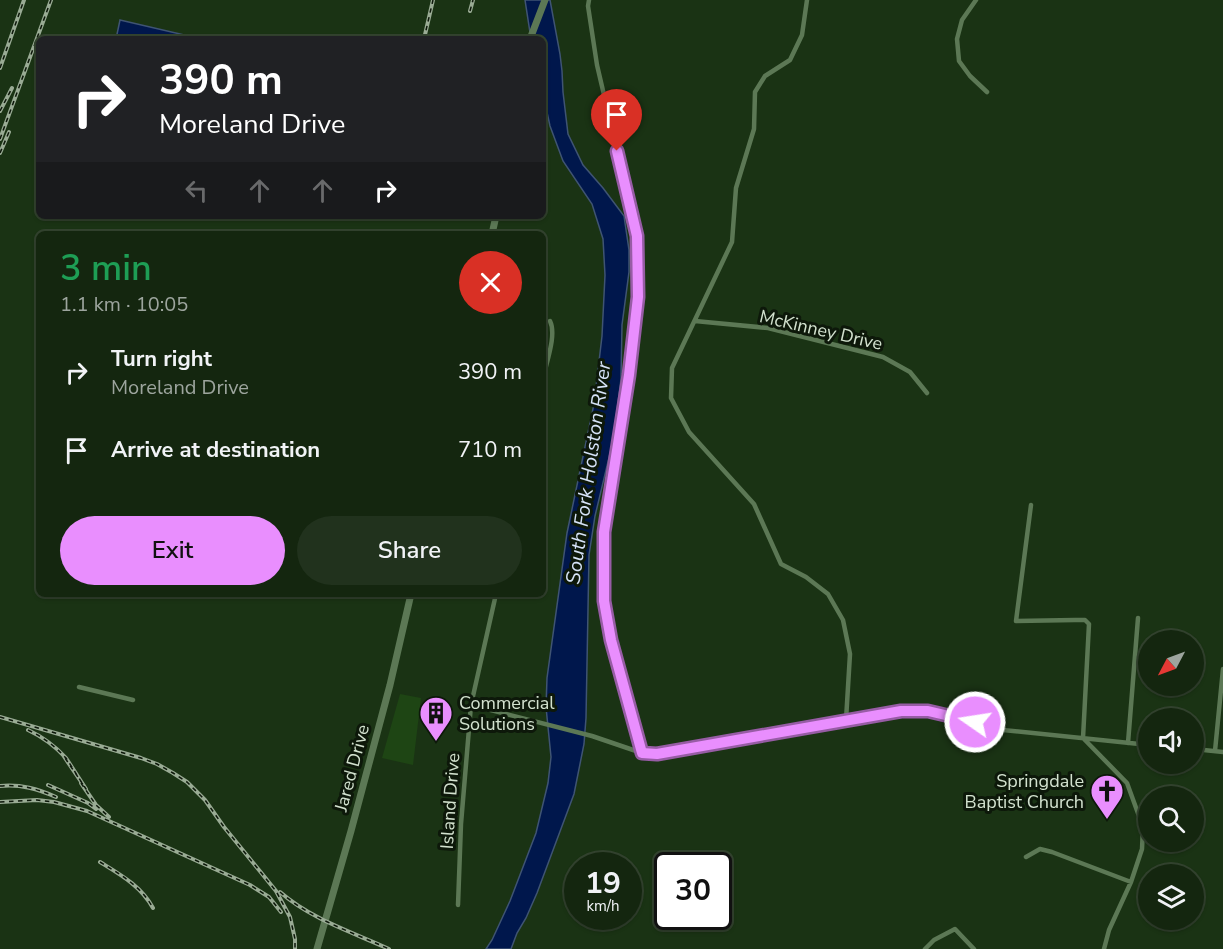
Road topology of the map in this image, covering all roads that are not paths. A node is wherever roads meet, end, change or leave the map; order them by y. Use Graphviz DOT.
graph roads {
  1 [pos="545,0"];
  2 [pos="589,0"];
  3 [pos="807,0"];
  4 [pos="976,0"];
  5 [pos="532,36"];
  6 [pos="987,92"];
  7 [pos="550,321"];
  8 [pos="695,321"];
  9 [pos="546,365"];
  10 [pos="927,393"];
  11 [pos="1031,505"];
  12 [pos="410,597"];
  13 [pos="495,597"];
  14 [pos="1138,618"];
  15 [pos="1223,669"];
  16 [pos="79,687"];
  17 [pos="133,700"];
  18 [pos="471,705"];
  19 [pos="846,720"];
  20 [pos="1083,738"];
  21 [pos="1128,743"];
  22 [pos="1138,744"];
  23 [pos="1204,750"];
  24 [pos="1215,751"];
  25 [pos="1223,752"];
  26 [pos="642,753"];
  27 [pos="1026,858"];
  28 [pos="1131,882"];
  29 [pos="459,905"];
  30 [pos="317,949"];
  31 [pos="925,949"];
  32 [pos="974,949"];
  33 [pos="1104,949"];
  1 -- 5 [label="main road"];
  2 -- 26 [label="street"];
  3 -- 8 [label="street"];
  4 -- 6 [label="street"];
  7 -- 9 [label="street"];
  8 -- 10 [label="street, McKinney Drive"];
  8 -- 19 [label="street"];
  11 -- 20 [label="street"];
  12 -- 30 [label="main road, Jared Drive"];
  13 -- 18 [label="street, Island Drive"];
  14 -- 21 [label="street"];
  15 -- 24 [label="street"];
  16 -- 17 [label="street"];
  18 -- 26 [label="street"];
  18 -- 29 [label="street, Island Drive"];
  19 -- 20 [label="street"];
  19 -- 26 [label="street"];
  20 -- 21 [label="street"];
  20 -- 28 [label="street"];
  21 -- 22 [label="street"];
  23 -- 24 [label="street"];
  24 -- 25 [label="street"];
  27 -- 28 [label="street"];
  28 -- 33 [label="street"];
  31 -- 32 [label="street"];
}
